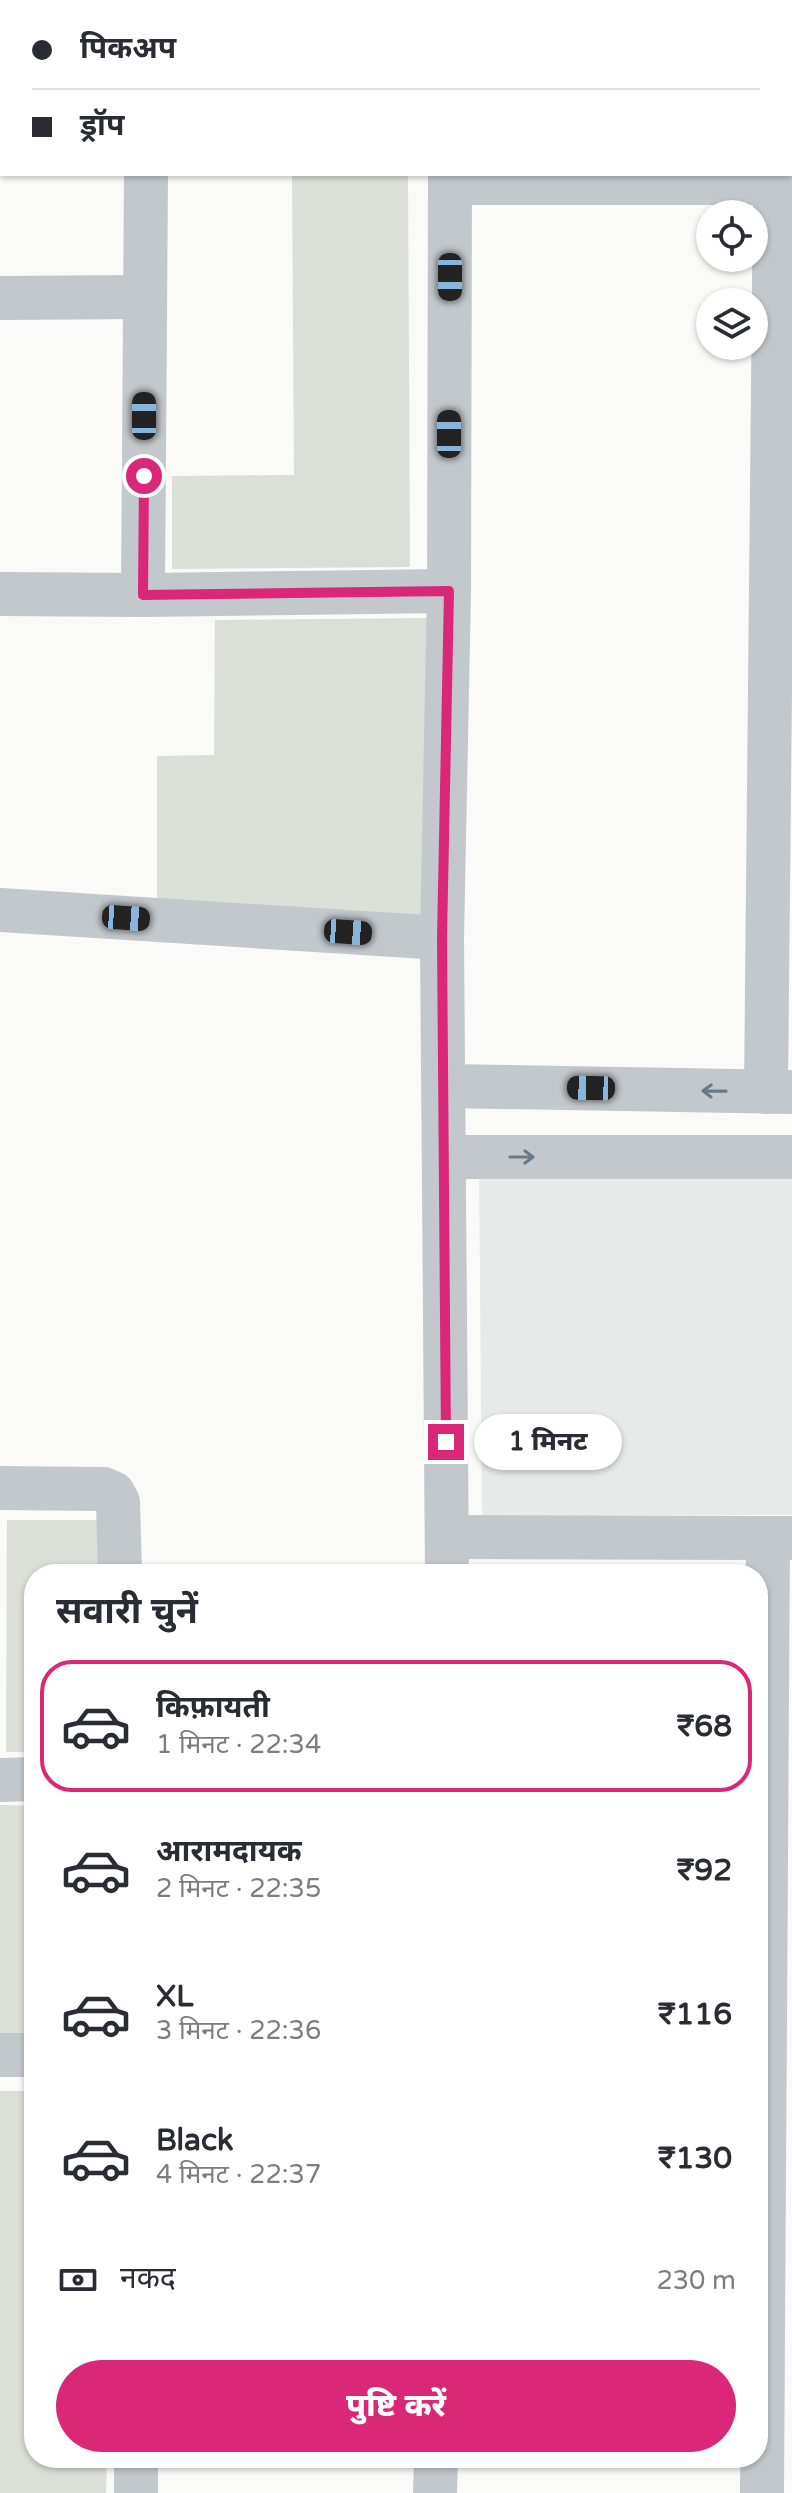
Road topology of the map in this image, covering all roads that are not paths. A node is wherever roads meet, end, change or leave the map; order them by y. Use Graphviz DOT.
graph roads {
  1 [pos="146,176"];
  2 [pos="450,178"];
  3 [pos="784,183"];
  4 [pos="145,297"];
  5 [pos="0,298"];
  6 [pos="782,498"];
  7 [pos="449,591"];
  8 [pos="0,594"];
  9 [pos="143,595"];
  10 [pos="781,741"];
  11 [pos="0,910"];
  12 [pos="442,938"];
  13 [pos="445,1086"];
  14 [pos="779,1092"];
  15 [pos="444,1157"];
  16 [pos="792,1157"];
  17 [pos="0,1488"];
  18 [pos="780,1538"];
  19 [pos="447,1556"];
  20 [pos="120,1564"];
  21 [pos="24,1779"];
  22 [pos="0,1780"];
  23 [pos="0,2055"];
  24 [pos="24,2055"];
  25 [pos="778,2303"];
  26 [pos="136,2468"];
  27 [pos="436,2468"];
  28 [pos="772,2482"];
  29 [pos="136,2493"];
  30 [pos="435,2493"];
  1 -- 4 [label="street"];
  2 -- 3 [label="street"];
  2 -- 7 [label="street"];
  3 -- 6 [label="street"];
  4 -- 5 [label="street"];
  4 -- 9 [label="street"];
  6 -- 10 [label="street"];
  7 -- 9 [label="street"];
  7 -- 12 [label="street"];
  8 -- 9 [label="street"];
  10 -- 14 [label="street"];
  11 -- 12 [label="street"];
  12 -- 13 [label="street"];
  14 -- 13 [label="street, one-way"];
  13 -- 15 [label="street"];
  15 -- 16 [label="street, one-way"];
  15 -- 19 [label="street"];
  17 -- 20 [label="street"];
  18 -- 19 [label="street"];
  18 -- 25 [label="street"];
  21 -- 22 [label="street"];
  23 -- 24 [label="street"];
  25 -- 28 [label="street"];
  26 -- 29 [label="street"];
  27 -- 30 [label="street"];
}
